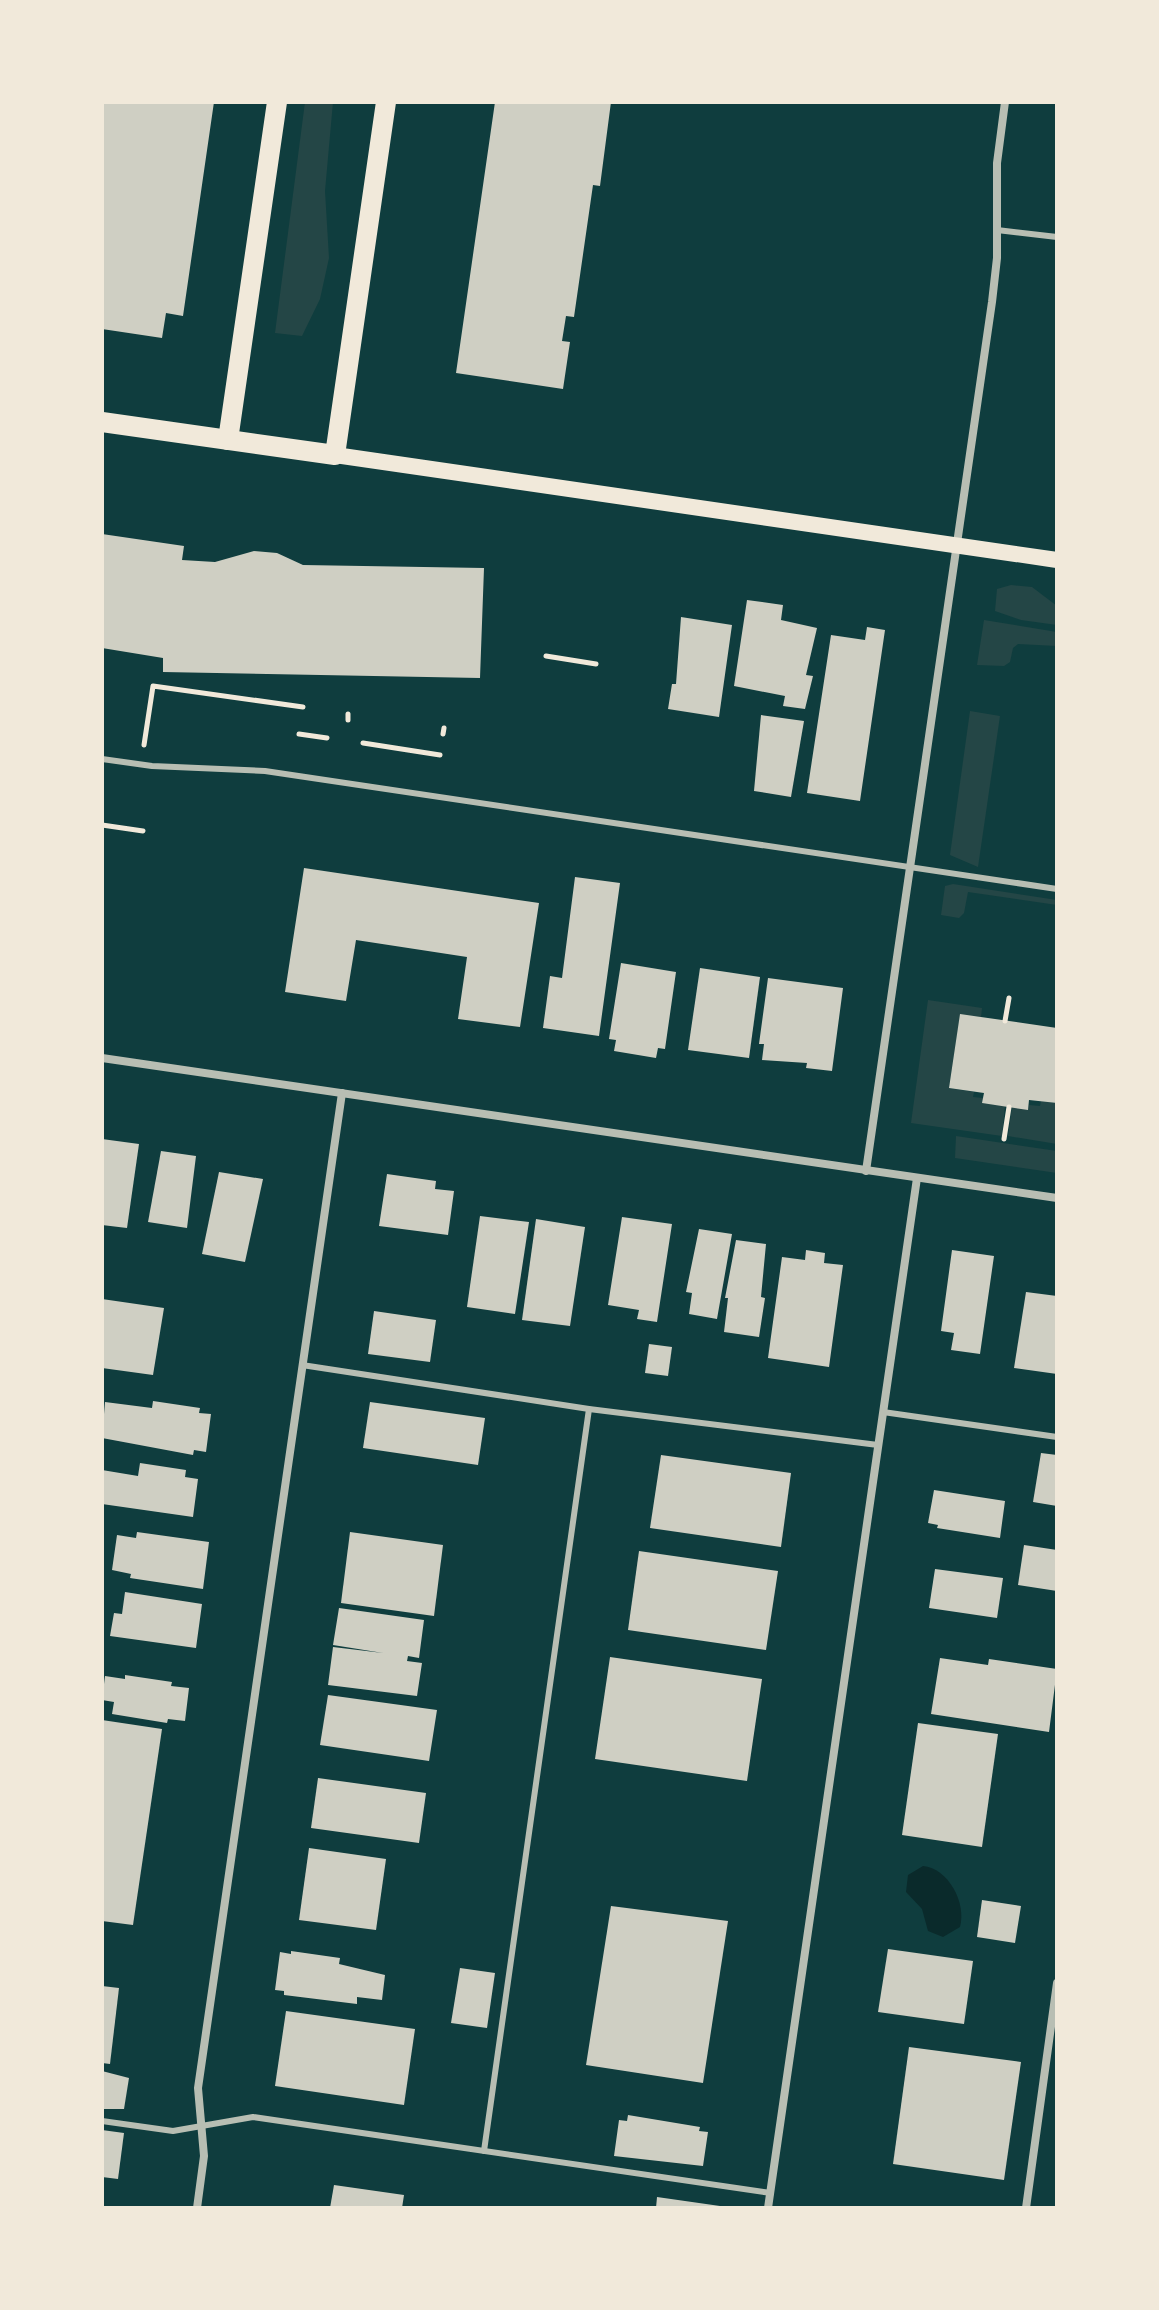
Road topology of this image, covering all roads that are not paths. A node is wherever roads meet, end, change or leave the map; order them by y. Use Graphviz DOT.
graph roads {
  1 [pos="277,102"];
  2 [pos="386,102"];
  3 [pos="1005,102"];
  4 [pos="997,230"];
  5 [pos="1057,237"];
  6 [pos="102,422"];
  7 [pos="228,440"];
  8 [pos="335,455"];
  9 [pos="959,546"];
  10 [pos="1057,560"];
  11 [pos="102,759"];
  12 [pos="912,867"];
  13 [pos="1057,889"];
  14 [pos="102,1058"];
  15 [pos="342,1093"];
  16 [pos="866,1171"];
  17 [pos="917,1178"];
  18 [pos="1057,1198"];
  19 [pos="302,1365"];
  20 [pos="589,1409"];
  21 [pos="883,1412"];
  22 [pos="1057,1437"];
  23 [pos="878,1445"];
  24 [pos="1057,1983"];
  25 [pos="102,2121"];
  26 [pos="201,2124"];
  27 [pos="484,2151"];
  28 [pos="771,2193"];
  29 [pos="197,2208"];
  30 [pos="768,2208"];
  31 [pos="1026,2208"];
  1 -- 7 [label="main road"];
  2 -- 8 [label="main road"];
  3 -- 4 [label="street"];
  4 -- 5 [label="lane"];
  4 -- 9 [label="street"];
  6 -- 7 [label="main road"];
  7 -- 8 [label="main road"];
  8 -- 9 [label="main road"];
  9 -- 10 [label="main road"];
  9 -- 12 [label="street"];
  11 -- 12 [label="lane"];
  12 -- 13 [label="lane"];
  12 -- 16 [label="street"];
  14 -- 15 [label="street"];
  15 -- 16 [label="street"];
  15 -- 19 [label="street"];
  16 -- 17 [label="street"];
  17 -- 18 [label="street"];
  17 -- 21 [label="street"];
  19 -- 20 [label="lane"];
  19 -- 26 [label="street"];
  20 -- 23 [label="lane"];
  20 -- 27 [label="lane"];
  21 -- 22 [label="lane"];
  21 -- 23 [label="street"];
  23 -- 28 [label="street"];
  24 -- 31 [label="street"];
  25 -- 26 [label="lane"];
  26 -- 27 [label="lane"];
  26 -- 29 [label="street"];
  27 -- 28 [label="lane"];
  28 -- 30 [label="street"];
}
